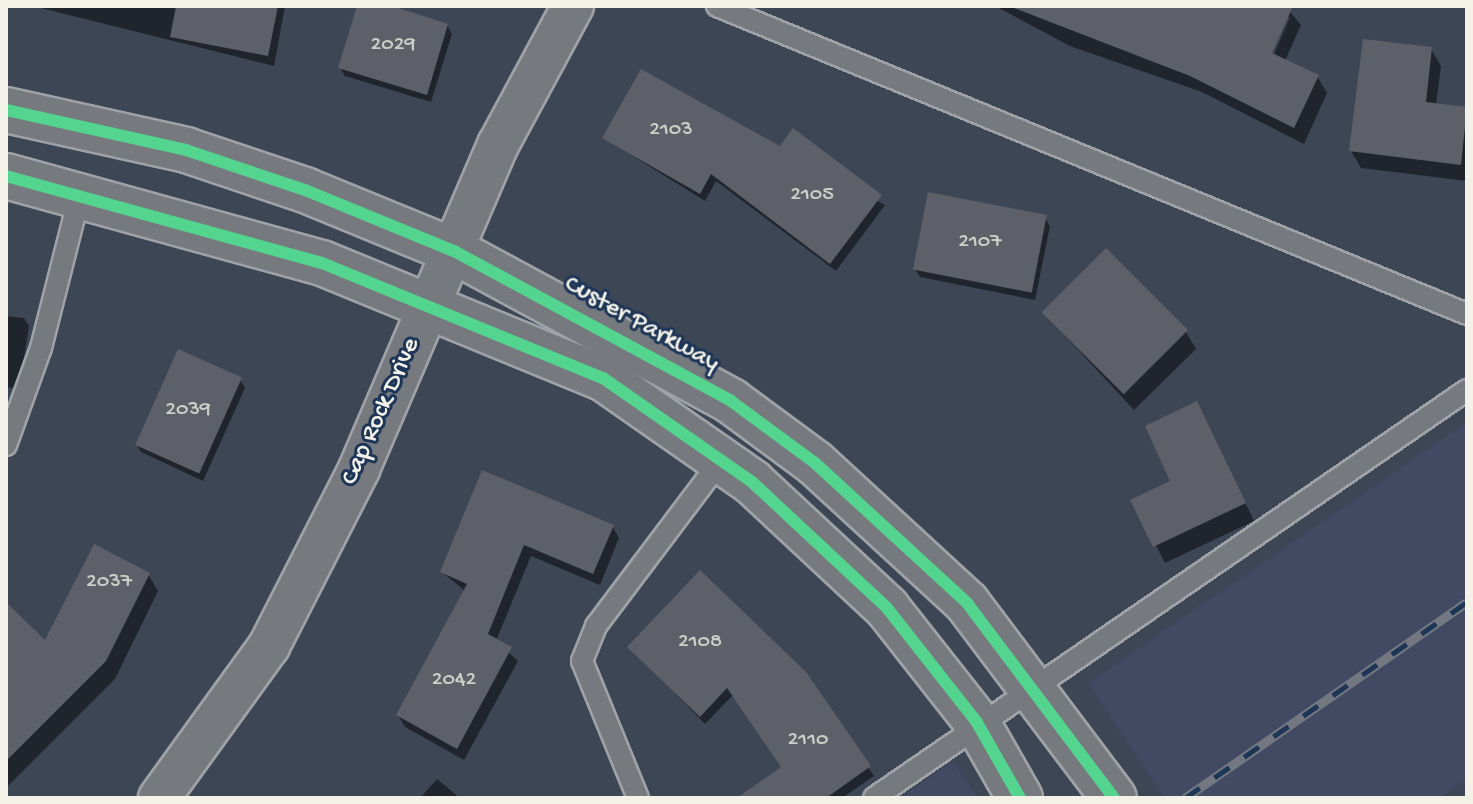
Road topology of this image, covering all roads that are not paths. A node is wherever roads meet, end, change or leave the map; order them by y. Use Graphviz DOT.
graph roads {
  1 [pos="573,6"];
  2 [pos="717,6"];
  3 [pos="6,110"];
  4 [pos="6,176"];
  5 [pos="80,194"];
  6 [pos="454,251"];
  7 [pos="429,305"];
  8 [pos="1467,314"];
  9 [pos="1467,390"];
  10 [pos="6,445"];
  11 [pos="721,460"];
  12 [pos="1037,688"];
  13 [pos="976,721"];
  14 [pos="159,798"];
  15 [pos="638,798"];
  16 [pos="874,798"];
  17 [pos="1020,798"];
  18 [pos="1114,798"];
  1 -- 6 [label="street, Cap Rock Drive"];
  2 -- 8 [label="lane"];
  3 -- 6 [label="street, Custer Parkway"];
  4 -- 5 [label="street"];
  5 -- 7 [label="street"];
  5 -- 10 [label="lane"];
  6 -- 7 [label="street, Cap Rock Drive"];
  6 -- 12 [label="street, Custer Parkway"];
  7 -- 11 [label="street"];
  7 -- 14 [label="street, Cap Rock Drive"];
  9 -- 12 [label="lane"];
  11 -- 13 [label="street"];
  11 -- 15 [label="lane"];
  12 -- 13 [label="lane"];
  12 -- 18 [label="street, Custer Parkway"];
  13 -- 16 [label="lane"];
  13 -- 17 [label="street"];
}
